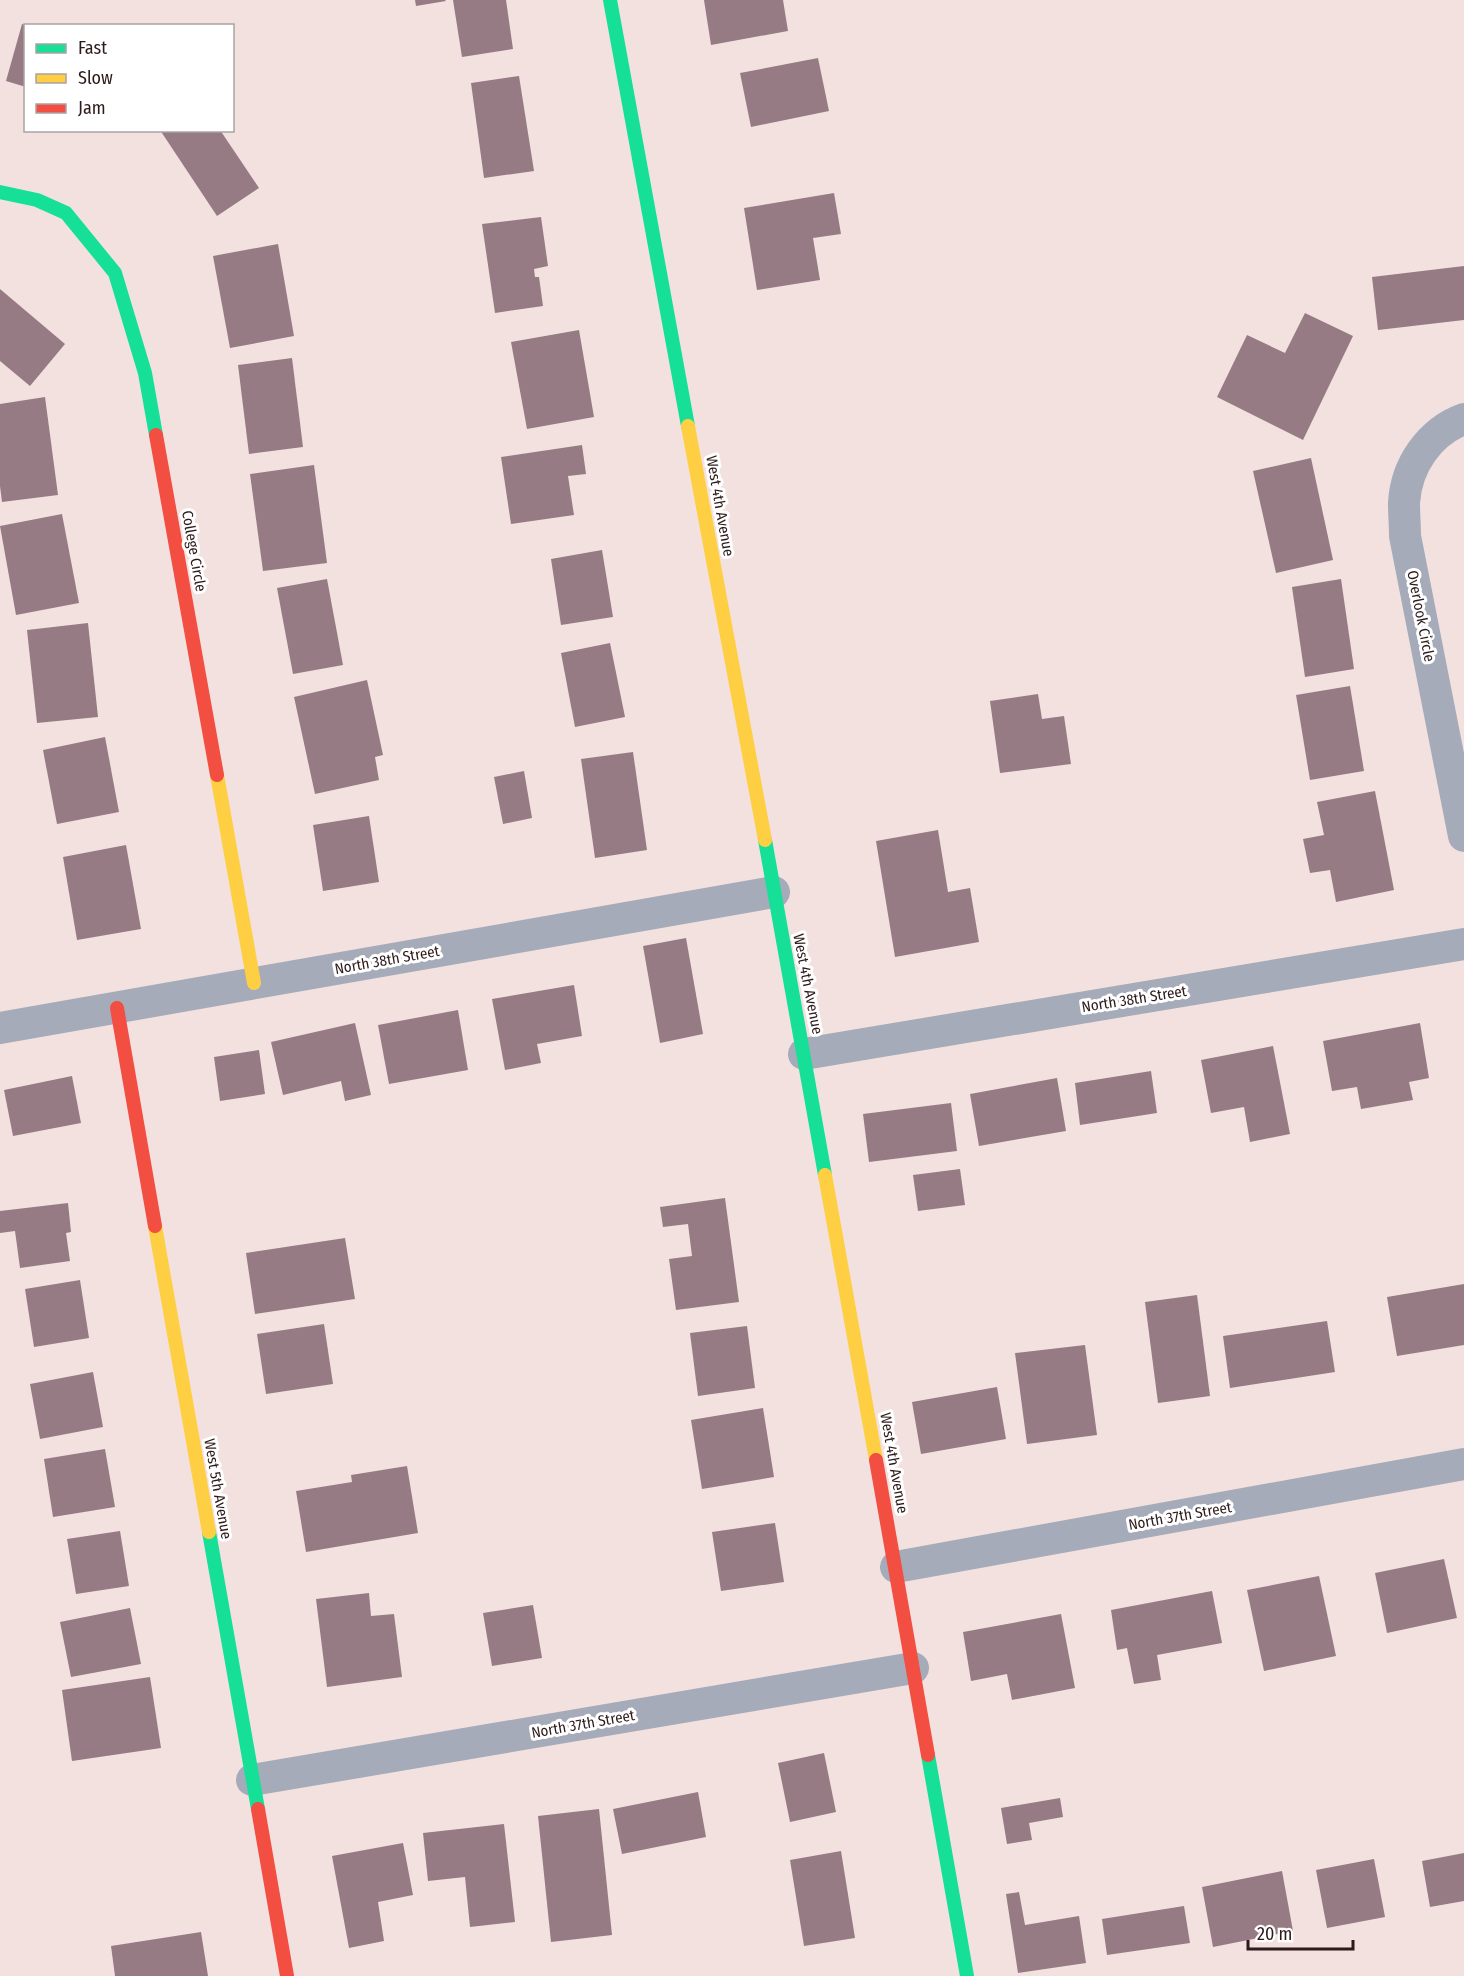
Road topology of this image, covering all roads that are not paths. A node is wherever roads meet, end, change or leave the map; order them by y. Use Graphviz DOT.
graph roads {
  1 [pos="610,0"];
  2 [pos="0,192"];
  3 [pos="1464,419"];
  4 [pos="1464,836"];
  5 [pos="774,892"];
  6 [pos="1464,944"];
  7 [pos="254,983"];
  8 [pos="117,1008"];
  9 [pos="0,1028"];
  10 [pos="804,1054"];
  11 [pos="1464,1464"];
  12 [pos="896,1567"];
  13 [pos="913,1668"];
  14 [pos="252,1780"];
  15 [pos="288,1976"];
  16 [pos="967,1976"];
  1 -- 5 [label="street, West 4th Avenue"];
  2 -- 7 [label="street, College Circle"];
  3 -- 4 [label="street, Overlook Circle"];
  5 -- 7 [label="street, North 38th Street"];
  5 -- 10 [label="street, West 4th Avenue"];
  6 -- 10 [label="street, North 38th Street"];
  7 -- 8 [label="street, North 38th Street"];
  8 -- 9 [label="street, North 38th Street"];
  8 -- 14 [label="street, West 5th Avenue"];
  10 -- 12 [label="street, West 4th Avenue"];
  11 -- 12 [label="street, North 37th Street"];
  12 -- 13 [label="street, West 4th Avenue"];
  13 -- 14 [label="street, North 37th Street"];
  13 -- 16 [label="street, West 4th Avenue"];
  14 -- 15 [label="street, West 5th Avenue"];
}
